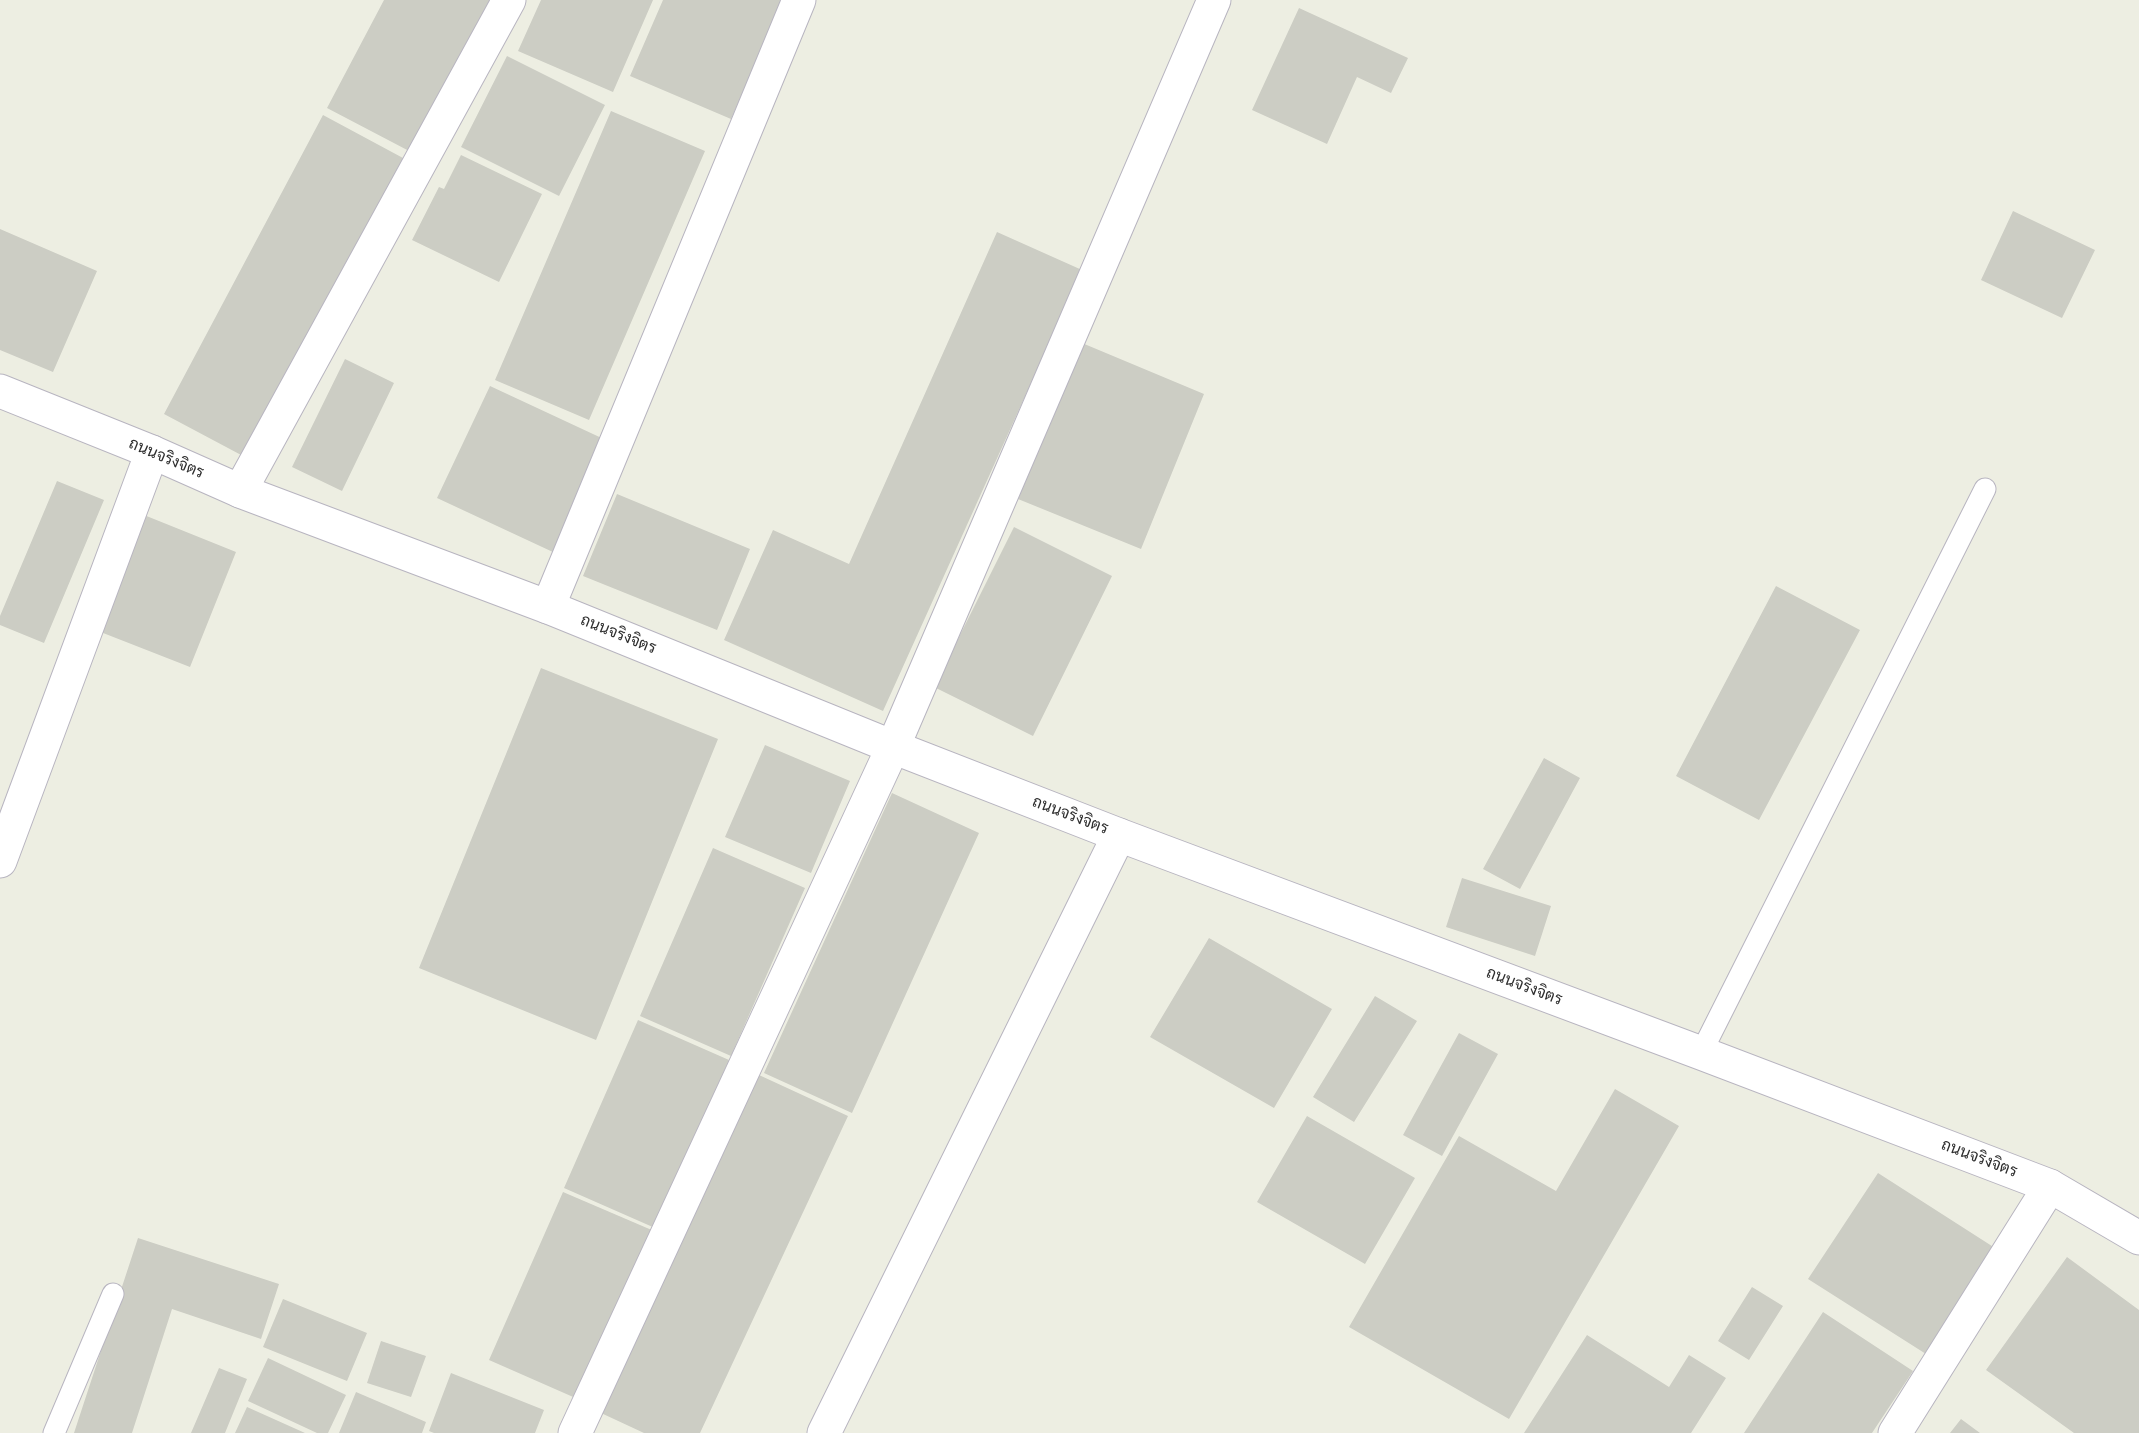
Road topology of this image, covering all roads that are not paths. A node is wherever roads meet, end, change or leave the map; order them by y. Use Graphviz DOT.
graph roads {
  1 [pos="509,0"];
  2 [pos="799,0"];
  3 [pos="1214,0"];
  4 [pos="0,391"];
  5 [pos="152,452"];
  6 [pos="1984,489"];
  7 [pos="240,491"];
  8 [pos="548,607"];
  9 [pos="893,747"];
  10 [pos="1119,835"];
  11 [pos="0,861"];
  12 [pos="1701,1053"];
  13 [pos="2050,1186"];
  14 [pos="2139,1238"];
  15 [pos="113,1294"];
  16 [pos="54,1433"];
  17 [pos="574,1433"];
  18 [pos="824,1433"];
  19 [pos="1895,1433"];
  1 -- 7 [label="street"];
  2 -- 8 [label="street"];
  3 -- 9 [label="street"];
  4 -- 5 [label="street, ถนนจริงจิตร"];
  5 -- 7 [label="street, ถนนจริงจิตร"];
  5 -- 11 [label="street"];
  6 -- 12 [label="lane"];
  7 -- 8 [label="street, ถนนจริงจิตร"];
  8 -- 9 [label="street, ถนนจริงจิตร"];
  9 -- 10 [label="street, ถนนจริงจิตร"];
  9 -- 17 [label="street"];
  10 -- 12 [label="street, ถนนจริงจิตร"];
  10 -- 18 [label="street"];
  12 -- 13 [label="street, ถนนจริงจิตร"];
  13 -- 14 [label="street, ถนนจริงจิตร"];
  13 -- 19 [label="street"];
  15 -- 16 [label="lane"];
}
